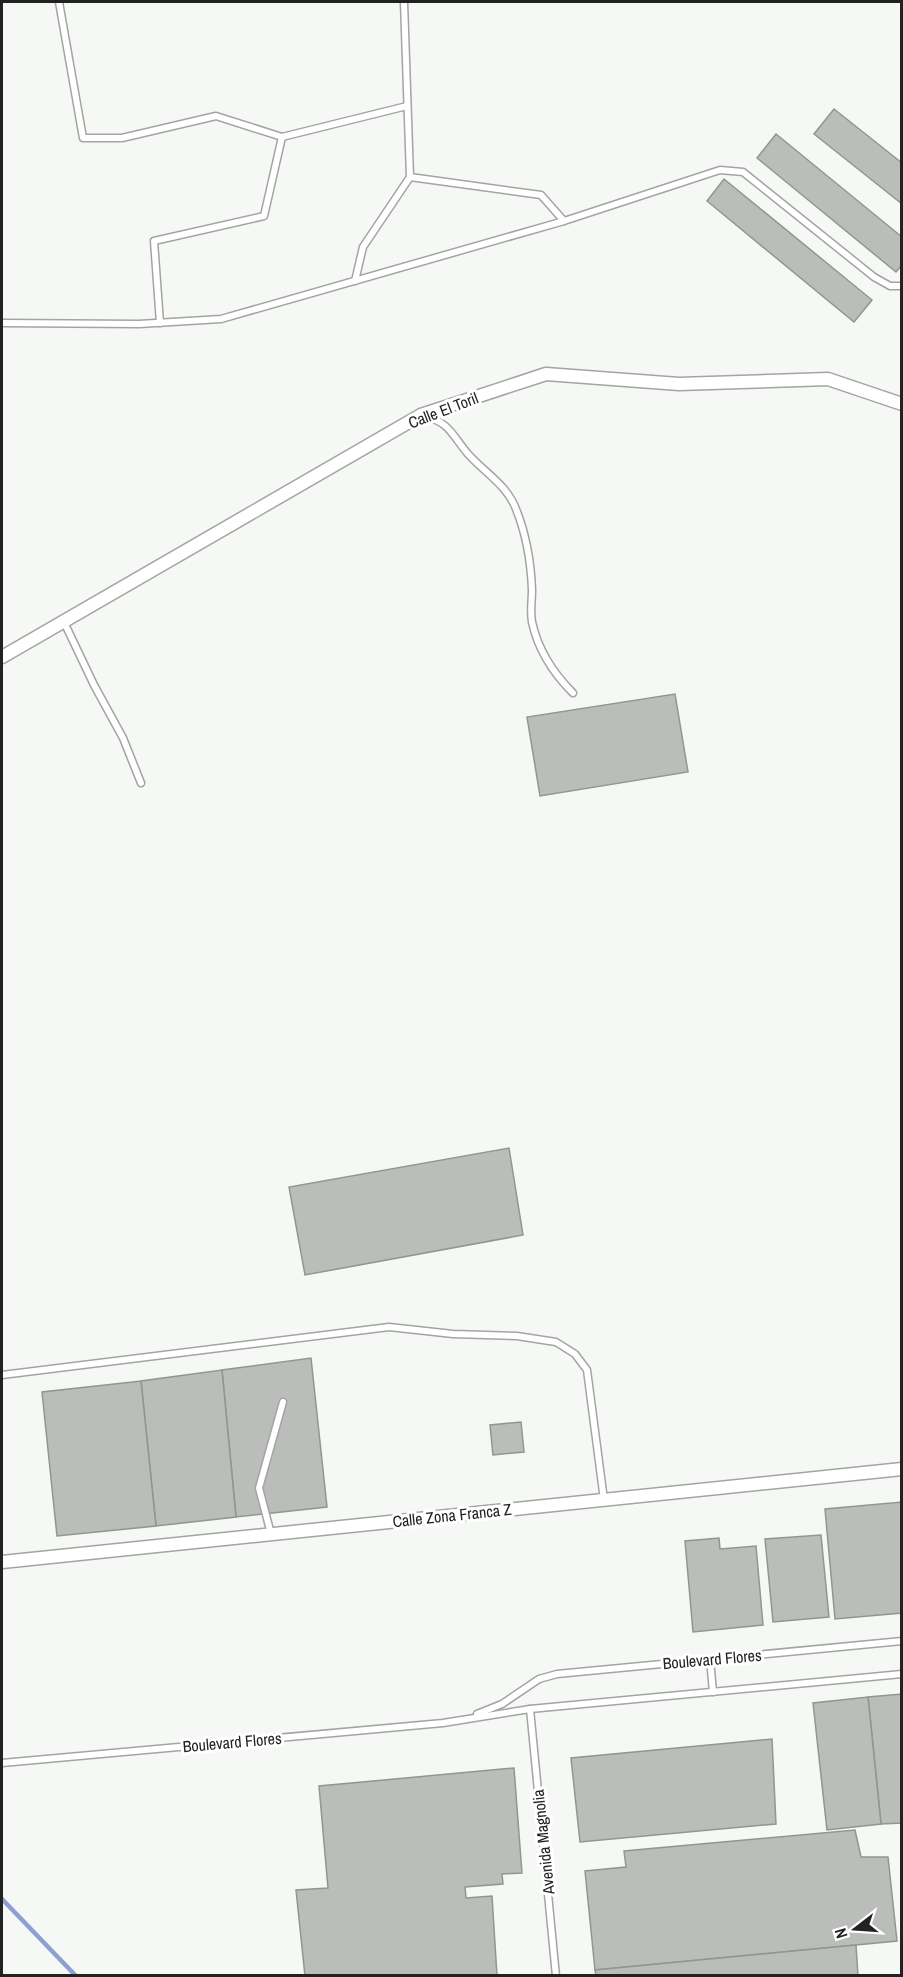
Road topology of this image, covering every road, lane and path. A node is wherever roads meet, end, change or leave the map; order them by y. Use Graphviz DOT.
graph roads {
  1 [pos="59,2"];
  2 [pos="404,2"];
  3 [pos="406,106"];
  4 [pos="282,137"];
  5 [pos="410,177"];
  6 [pos="564,221"];
  7 [pos="356,281"];
  8 [pos="902,286"];
  9 [pos="2,323"];
  10 [pos="160,323"];
  11 [pos="902,404"];
  12 [pos="421,415"];
  13 [pos="64,621"];
  14 [pos="2,657"];
  15 [pos="573,693"];
  16 [pos="141,783"];
  17 [pos="2,1375"];
  18 [pos="283,1402"];
  19 [pos="902,1469"];
  20 [pos="604,1500"];
  21 [pos="271,1534"];
  22 [pos="2,1562"];
  23 [pos="902,1641"];
  24 [pos="710,1659"];
  25 [pos="902,1674"];
  26 [pos="713,1692"];
  27 [pos="530,1709"];
  28 [pos="462,1719"];
  29 [pos="2,1763"];
  30 [pos="556,1976"];
  1 -- 4 [label="lane"];
  2 -- 3 [label="lane"];
  3 -- 4 [label="lane"];
  3 -- 5 [label="lane"];
  4 -- 10 [label="lane"];
  5 -- 6 [label="lane"];
  5 -- 7 [label="lane"];
  6 -- 7 [label="lane"];
  6 -- 8 [label="lane"];
  7 -- 10 [label="lane"];
  9 -- 10 [label="lane"];
  11 -- 12 [label="street, Calle El Toril"];
  12 -- 13 [label="street, Calle El Toril"];
  12 -- 15 [label="lane"];
  13 -- 14 [label="street, Calle El Toril"];
  13 -- 16 [label="lane"];
  17 -- 20 [label="lane"];
  18 -- 21 [label="lane"];
  19 -- 20 [label="street, Calle Zona Franca Z"];
  20 -- 21 [label="street, Calle Zona Franca Z"];
  21 -- 22 [label="street, Calle Zona Franca Z"];
  23 -- 24 [label="lane, Boulevard Flores"];
  24 -- 26 [label="lane"];
  24 -- 28 [label="lane, Boulevard Flores"];
  25 -- 26 [label="lane, Boulevard Flores"];
  26 -- 27 [label="lane, Boulevard Flores"];
  27 -- 28 [label="lane, Boulevard Flores"];
  27 -- 30 [label="lane, Avenida Magnolia"];
  28 -- 29 [label="lane, Boulevard Flores"];
}
